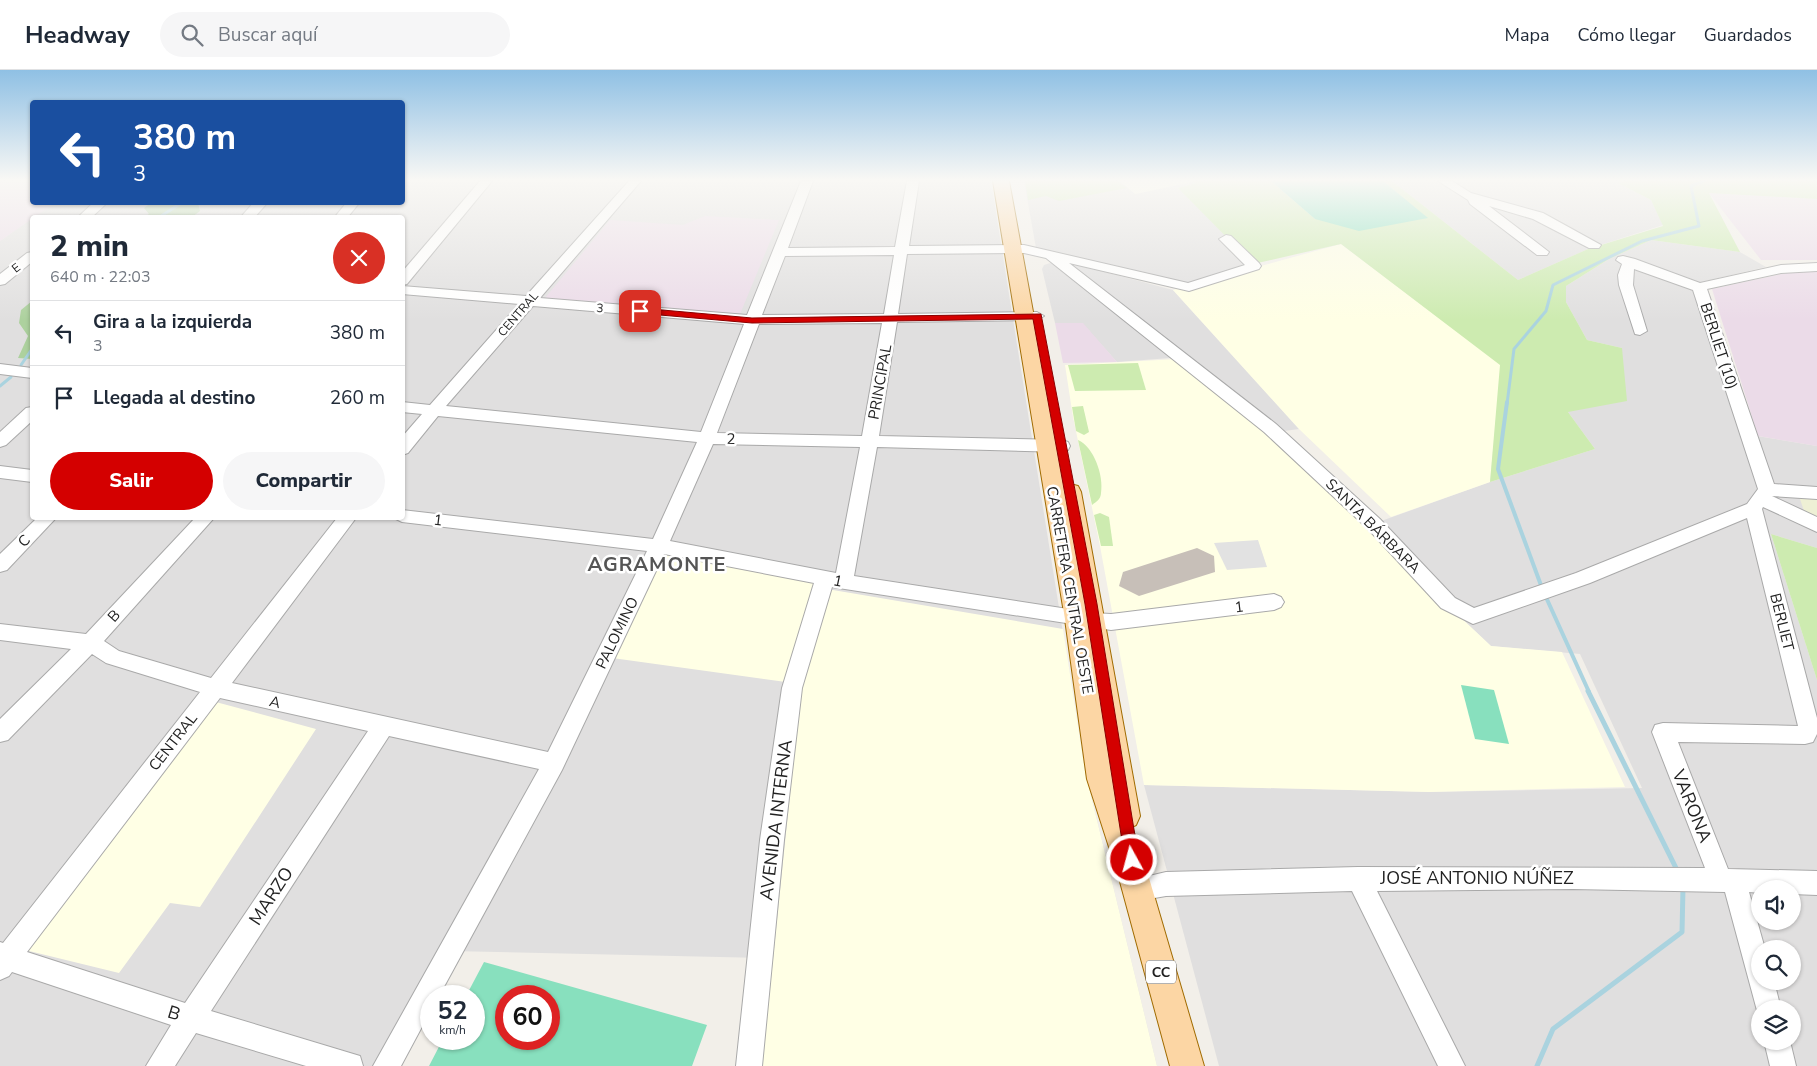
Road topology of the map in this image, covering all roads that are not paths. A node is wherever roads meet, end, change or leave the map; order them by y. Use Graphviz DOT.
graph roads {
  1 [pos="447,227"];
  2 [pos="595,227"];
  3 [pos="789,227"];
  4 [pos="906,227"];
  5 [pos="1013,227"];
  6 [pos="1016,227"];
  7 [pos="1509,227"];
  8 [pos="1560,227"];
  9 [pos="1226,239"];
  10 [pos="1594,245"];
  11 [pos="1018,249"];
  12 [pos="902,251"];
  13 [pos="779,252"];
  14 [pos="1542,252"];
  15 [pos="1051,256"];
  16 [pos="30,260"];
  17 [pos="1817,267"];
  18 [pos="405,278"];
  19 [pos="0,281"];
  20 [pos="1699,287"];
  21 [pos="405,290"];
  22 [pos="527,302"];
  23 [pos="1031,316"];
  24 [pos="891,318"];
  25 [pos="752,320"];
  26 [pos="1640,331"];
  27 [pos="0,369"];
  28 [pos="30,373"];
  29 [pos="405,407"];
  30 [pos="434,410"];
  31 [pos="30,414"];
  32 [pos="706,438"];
  33 [pos="0,441"];
  34 [pos="870,444"];
  35 [pos="405,445"];
  36 [pos="1054,447"];
  37 [pos="0,472"];
  38 [pos="30,476"];
  39 [pos="1817,493"];
  40 [pos="1761,499"];
  41 [pos="405,516"];
  42 [pos="45,520"];
  43 [pos="202,520"];
  44 [pos="345,520"];
  45 [pos="1817,525"];
  46 [pos="659,546"];
  47 [pos="0,565"];
  48 [pos="834,580"];
  49 [pos="1534,595"];
  50 [pos="1274,602"];
  51 [pos="1085,620"];
  52 [pos="0,632"];
  53 [pos="90,642"];
  54 [pos="215,688"];
  55 [pos="383,727"];
  56 [pos="1663,732"];
  57 [pos="0,733"];
  58 [pos="554,763"];
  59 [pos="1358,878"];
  60 [pos="1728,880"];
  61 [pos="1135,883"];
  62 [pos="1817,883"];
  63 [pos="1751,952"];
  64 [pos="2,960"];
  65 [pos="190,1018"];
  66 [pos="1779,1050"];
  67 [pos="159,1066"];
  68 [pos="350,1066"];
  69 [pos="386,1066"];
  70 [pos="749,1066"];
  71 [pos="1188,1066"];
  72 [pos="1452,1066"];
  73 [pos="1783,1066"];
  1 -- 18 [label="street"];
  2 -- 22 [label="street, CENTRAL"];
  3 -- 13 [label="street, PALOMINO"];
  4 -- 12 [label="street, PRINCIPAL"];
  5 -- 11 [label="main road, CARRETERA CENTRAL OESTE / CC"];
  6 -- 11 [label="main road, CARRETERA CENTRAL OESTE / CC"];
  7 -- 14 [label="street"];
  8 -- 10 [label="street"];
  9 -- 15 [label="street"];
  11 -- 12 [label="street"];
  11 -- 15 [label="street, SANTA BÁRBARA"];
  11 -- 23 [label="main road, CARRETERA CENTRAL OESTE / CC"];
  12 -- 13 [label="street"];
  12 -- 24 [label="street, PRINCIPAL"];
  13 -- 25 [label="street, PALOMINO"];
  15 -- 49 [label="street, SANTA BÁRBARA"];
  16 -- 19 [label="street, E"];
  17 -- 20 [label="street, BERLIET (10)"];
  20 -- 26 [label="street"];
  20 -- 40 [label="street, BERLIET (10)"];
  21 -- 22 [label="street, 3"];
  22 -- 25 [label="street, 3"];
  22 -- 30 [label="street, CENTRAL"];
  23 -- 24 [label="street, 3"];
  23 -- 36 [label="main road, CARRETERA CENTRAL OESTE / CC"];
  24 -- 25 [label="street, 3"];
  24 -- 34 [label="street, PRINCIPAL"];
  25 -- 32 [label="street, PALOMINO"];
  27 -- 28 [label="street"];
  29 -- 30 [label="street, 2"];
  30 -- 32 [label="street, 2"];
  30 -- 35 [label="street, CENTRAL"];
  31 -- 33 [label="street"];
  32 -- 34 [label="street, 2"];
  32 -- 46 [label="street, PALOMINO"];
  34 -- 36 [label="street, 2"];
  34 -- 48 [label="street, PRINCIPAL"];
  36 -- 51 [label="main road, CARRETERA CENTRAL OESTE / CC"];
  37 -- 38 [label="street"];
  39 -- 40 [label="street"];
  40 -- 45 [label="street"];
  40 -- 49 [label="street, SANTA BÁRBARA"];
  40 -- 56 [label="street, BERLIET"];
  41 -- 46 [label="street, 1"];
  42 -- 47 [label="street, C"];
  43 -- 53 [label="street, B"];
  44 -- 54 [label="street, CENTRAL"];
  46 -- 48 [label="street, 1"];
  46 -- 58 [label="street, PALOMINO"];
  48 -- 51 [label="street, 1"];
  48 -- 70 [label="street, AVENIDA INTERNA"];
  50 -- 51 [label="street, 1"];
  51 -- 61 [label="main road, CARRETERA CENTRAL OESTE / CC"];
  52 -- 53 [label="street, A"];
  53 -- 54 [label="street, A"];
  53 -- 57 [label="street, B"];
  54 -- 55 [label="street, A"];
  54 -- 64 [label="street, CENTRAL"];
  55 -- 58 [label="street, A"];
  55 -- 65 [label="street, MARZO"];
  56 -- 60 [label="street, VARONA"];
  58 -- 69 [label="street, PALOMINO"];
  59 -- 60 [label="street, JOSÉ ANTONIO NÚÑEZ"];
  59 -- 61 [label="street, JOSÉ ANTONIO NÚÑEZ"];
  59 -- 72 [label="street"];
  60 -- 62 [label="street, JOSÉ ANTONIO NÚÑEZ"];
  60 -- 63 [label="street, VARONA"];
  61 -- 71 [label="main road, CARRETERA CENTRAL OESTE / CC"];
  64 -- 65 [label="street, B"];
  65 -- 67 [label="street, MARZO"];
  65 -- 68 [label="street, B"];
  66 -- 73 [label="street"];
}
